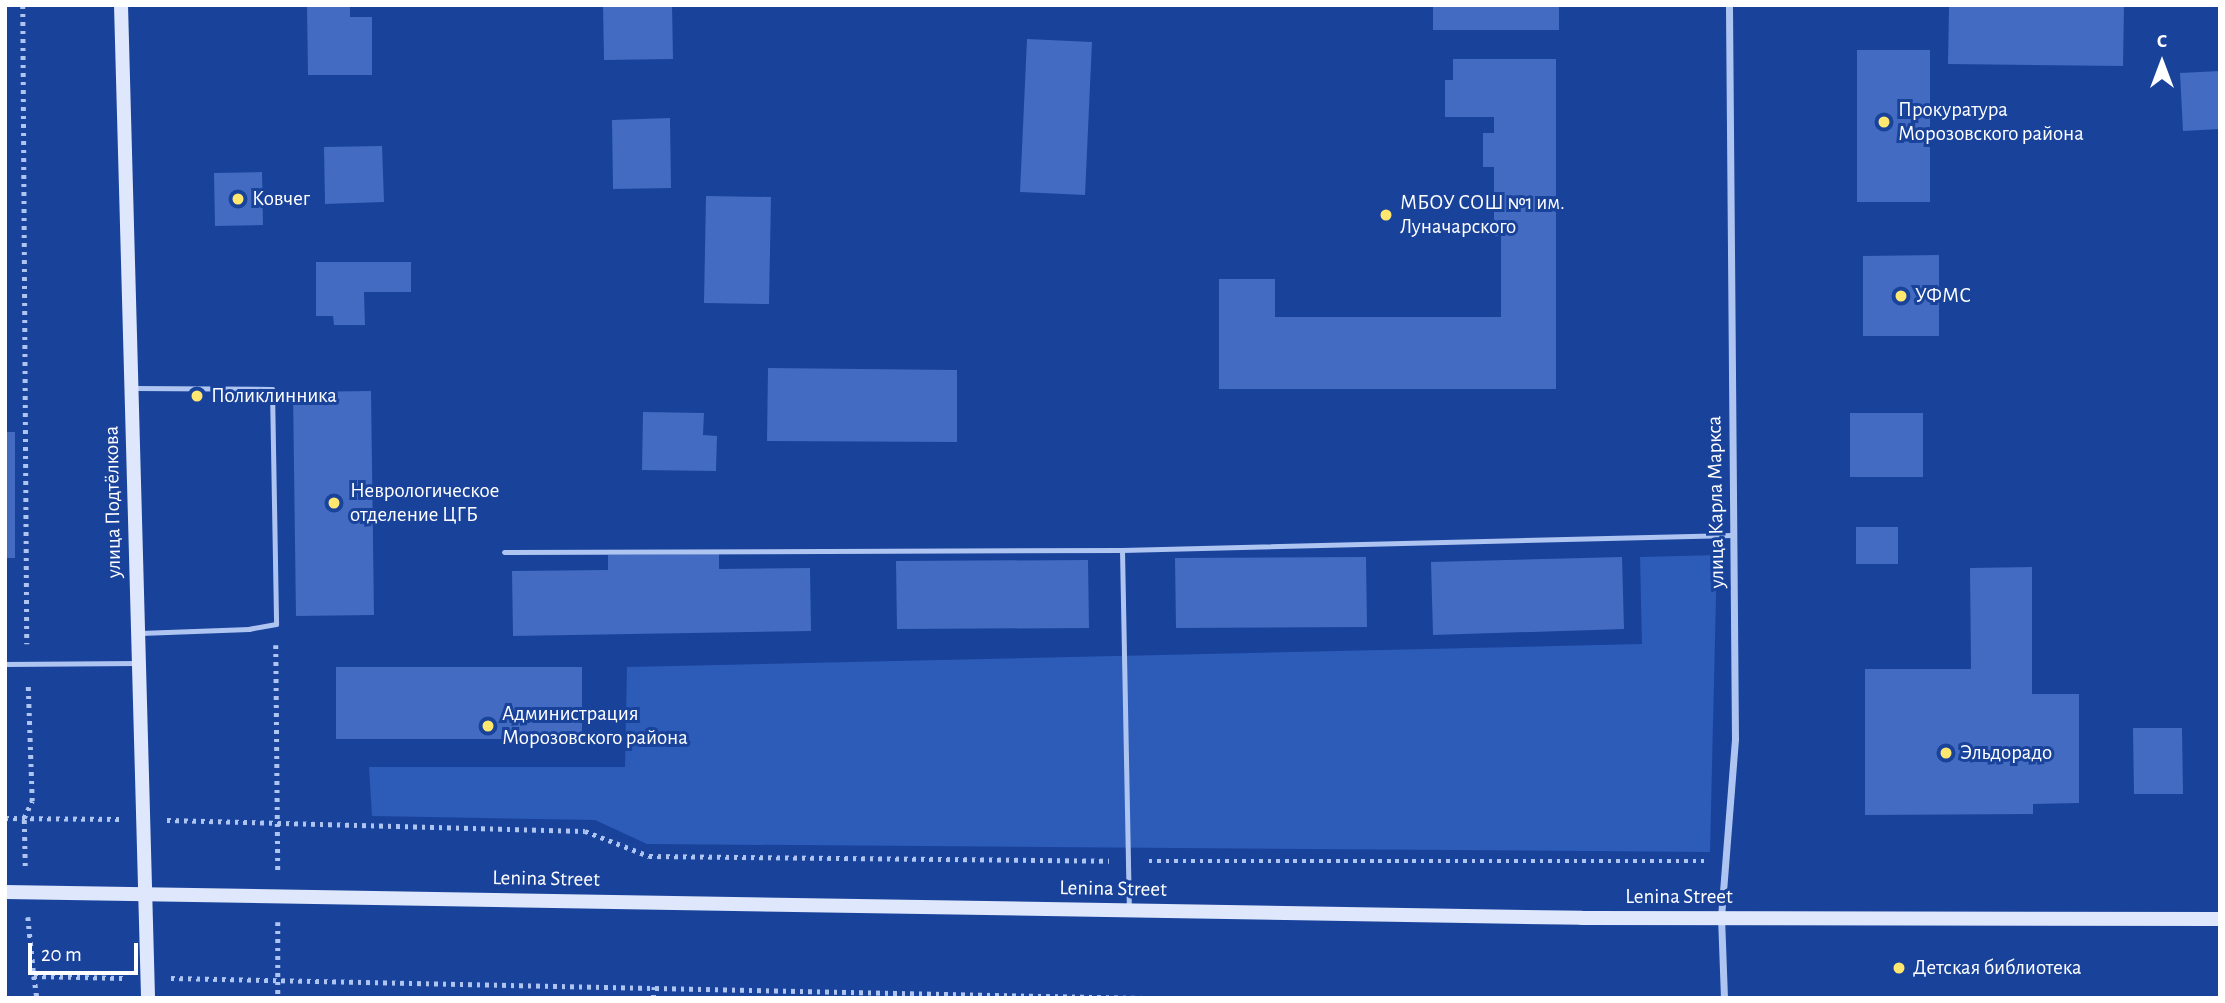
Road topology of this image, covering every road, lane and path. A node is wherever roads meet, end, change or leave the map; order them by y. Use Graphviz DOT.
graph roads {
  1 [pos="23,5"];
  2 [pos="121,5"];
  3 [pos="1729,5"];
  4 [pos="131,387"];
  5 [pos="1733,535"];
  6 [pos="1122,550"];
  7 [pos="504,552"];
  8 [pos="276,624"];
  9 [pos="137,633"];
  10 [pos="27,663"];
  11 [pos="138,663"];
  12 [pos="5,664"];
  13 [pos="340,825"];
  14 [pos="1128,861"];
  15 [pos="1723,861"];
  16 [pos="5,892"];
  17 [pos="26,892"];
  18 [pos="144,893"];
  19 [pos="278,895"];
  20 [pos="1129,910"];
  21 [pos="1721,917"];
  22 [pos="2220,919"];
  23 [pos="33,976"];
  24 [pos="148,978"];
  25 [pos="278,981"];
  26 [pos="654,987"];
  27 [pos="37,998"];
  28 [pos="148,998"];
  29 [pos="278,998"];
  30 [pos="653,998"];
  31 [pos="1146,998"];
  32 [pos="1724,998"];
  1 -- 10 [label="path"];
  2 -- 4 [label="street, улица Подтёлкова"];
  3 -- 5 [label="street, улица Карла Маркса"];
  4 -- 8 [label="lane"];
  4 -- 9 [label="street, улица Подтёлкова"];
  5 -- 6 [label="lane"];
  5 -- 15 [label="street, улица Карла Маркса"];
  6 -- 7 [label="lane"];
  6 -- 14 [label="lane"];
  8 -- 9 [label="lane"];
  8 -- 19 [label="path"];
  9 -- 11 [label="street, улица Подтёлкова"];
  10 -- 11 [label="lane"];
  10 -- 12 [label="lane"];
  10 -- 17 [label="path"];
  11 -- 18 [label="street, улица Подтёлкова"];
  13 -- 14 [label="path"];
  14 -- 15 [label="path"];
  14 -- 20 [label="lane"];
  15 -- 21 [label="street, улица Карла Маркса"];
  16 -- 17 [label="street, Lenina Street"];
  17 -- 18 [label="street, Lenina Street"];
  17 -- 23 [label="path"];
  18 -- 19 [label="street, Lenina Street"];
  18 -- 24 [label="street, улица Подтёлкова"];
  19 -- 20 [label="street, Lenina Street"];
  19 -- 25 [label="path"];
  20 -- 21 [label="street, Lenina Street"];
  21 -- 22 [label="street, Lenina Street"];
  21 -- 32 [label="street, улица Карла Маркса"];
  23 -- 24 [label="path"];
  23 -- 27 [label="path"];
  24 -- 25 [label="path"];
  24 -- 28 [label="street, улица Подтёлкова"];
  25 -- 26 [label="path"];
  25 -- 29 [label="path"];
  26 -- 30 [label="path"];
  26 -- 31 [label="path"];
}
